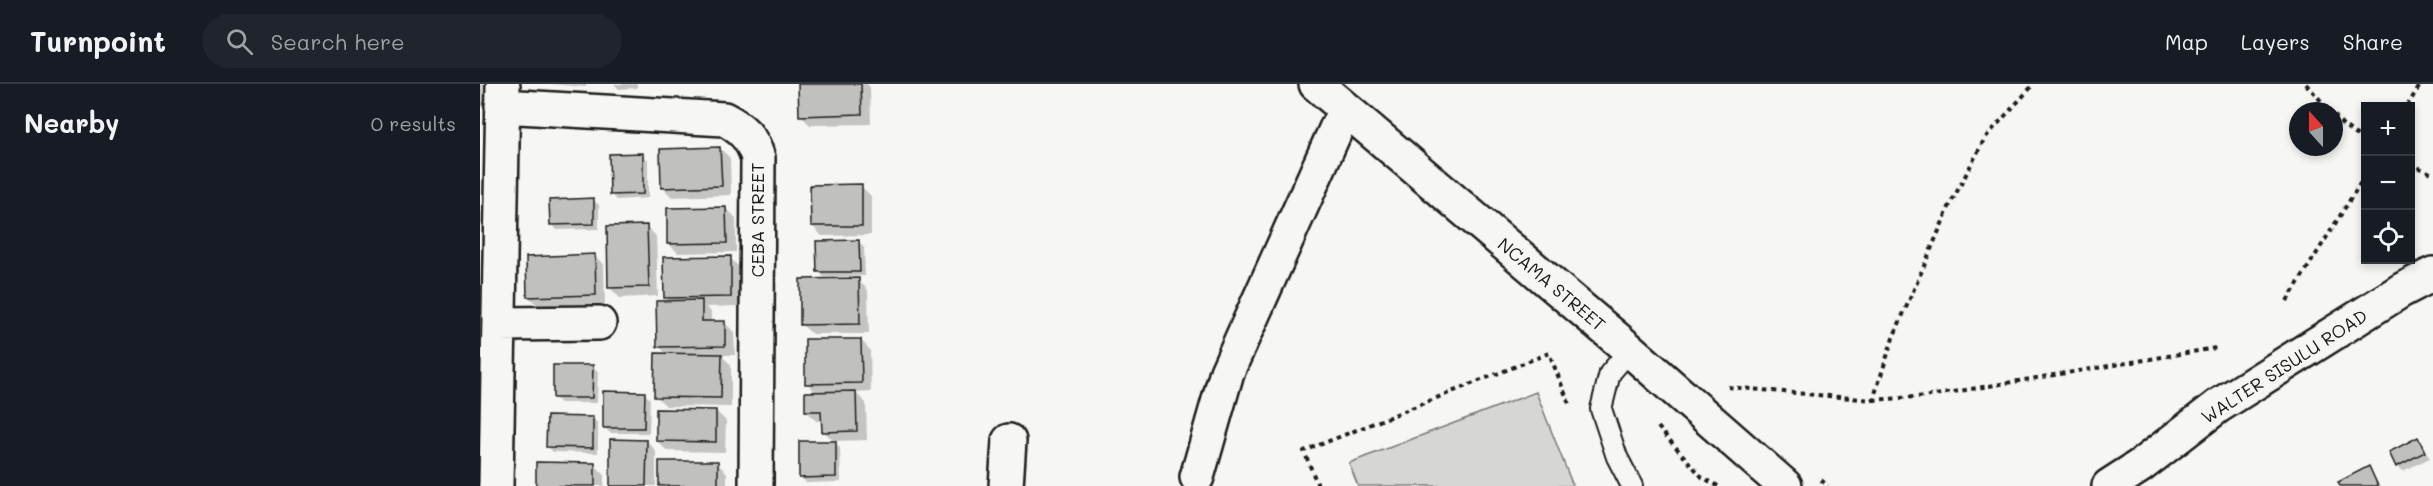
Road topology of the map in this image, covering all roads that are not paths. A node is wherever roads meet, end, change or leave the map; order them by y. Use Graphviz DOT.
graph roads {
  1 [pos="1316,84"];
  2 [pos="502,95"];
  3 [pos="1345,109"];
  4 [pos="2433,274"];
  5 [pos="599,323"];
  6 [pos="499,324"];
  7 [pos="1630,350"];
  8 [pos="1009,441"];
  9 [pos="2133,476"];
  10 [pos="1197,477"];
  11 [pos="496,486"];
  12 [pos="756,486"];
  13 [pos="1006,486"];
  14 [pos="1632,486"];
  15 [pos="1785,486"];
  16 [pos="2109,486"];
  1 -- 3 [label="street, NCAMA STREET"];
  2 -- 6 [label="street, CEBA STREET"];
  2 -- 12 [label="street, CEBA STREET"];
  3 -- 7 [label="street, NCAMA STREET"];
  3 -- 10 [label="street"];
  4 -- 9 [label="street, WALTER SISULU ROAD"];
  5 -- 6 [label="street"];
  6 -- 11 [label="street, CEBA STREET"];
  7 -- 14 [label="lane"];
  7 -- 15 [label="street, NCAMA STREET"];
  8 -- 13 [label="street"];
  9 -- 16 [label="street, WALTER SISULU ROAD"];
}
